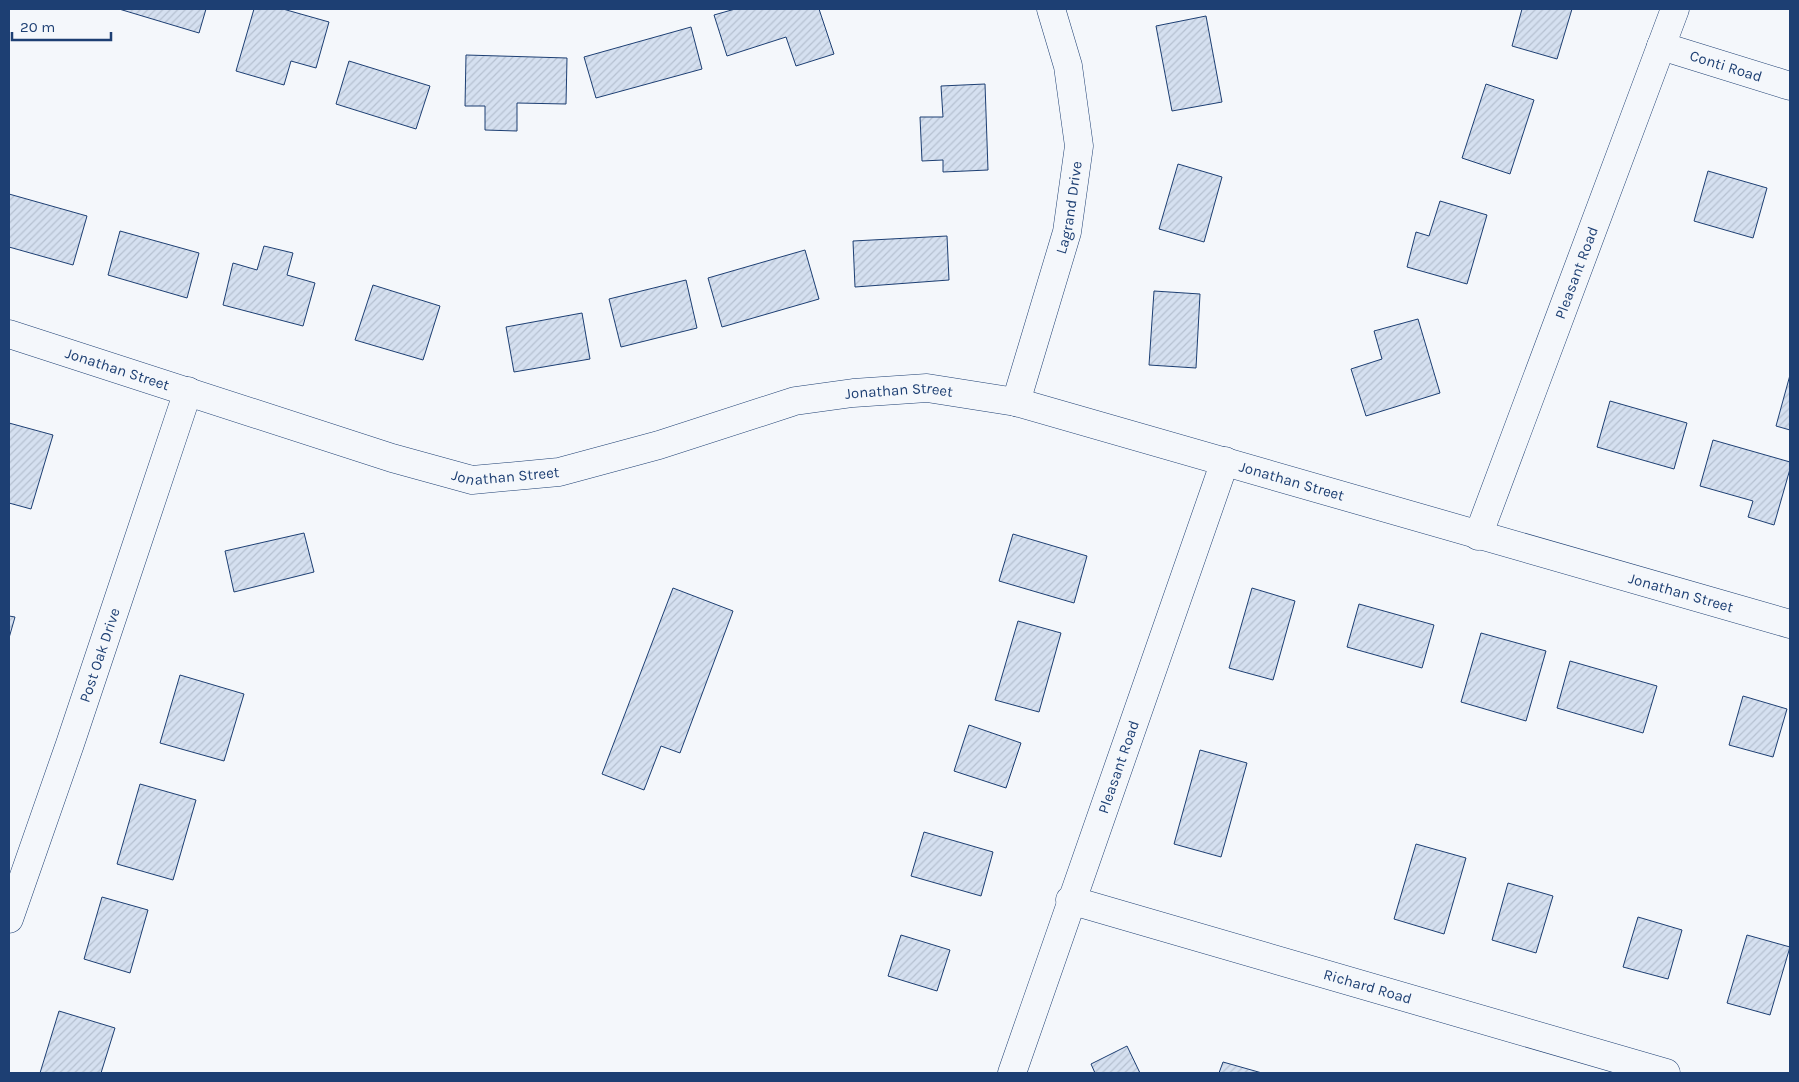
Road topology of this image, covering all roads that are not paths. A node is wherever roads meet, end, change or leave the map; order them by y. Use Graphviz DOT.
graph roads {
  1 [pos="1051,9"];
  2 [pos="1675,9"];
  3 [pos="1661,46"];
  4 [pos="1790,86"];
  5 [pos="9,334"];
  6 [pos="188,391"];
  7 [pos="1016,402"];
  8 [pos="1225,461"];
  9 [pos="1478,536"];
  10 [pos="1790,624"];
  11 [pos="1070,900"];
  12 [pos="9,919"];
  13 [pos="1012,1073"];
  14 [pos="1666,1073"];
  1 -- 7 [label="street, Lagrand Drive"];
  2 -- 3 [label="street, Pleasant Road"];
  3 -- 4 [label="street, Conti Road"];
  3 -- 9 [label="street, Pleasant Road"];
  5 -- 6 [label="street, Jonathan Street"];
  6 -- 7 [label="street, Jonathan Street"];
  6 -- 12 [label="street, Post Oak Drive"];
  7 -- 8 [label="street, Jonathan Street"];
  8 -- 9 [label="street, Jonathan Street"];
  8 -- 11 [label="street, Pleasant Road"];
  9 -- 10 [label="street, Jonathan Street"];
  11 -- 13 [label="street, Pleasant Road"];
  11 -- 14 [label="street, Richard Road"];
}
